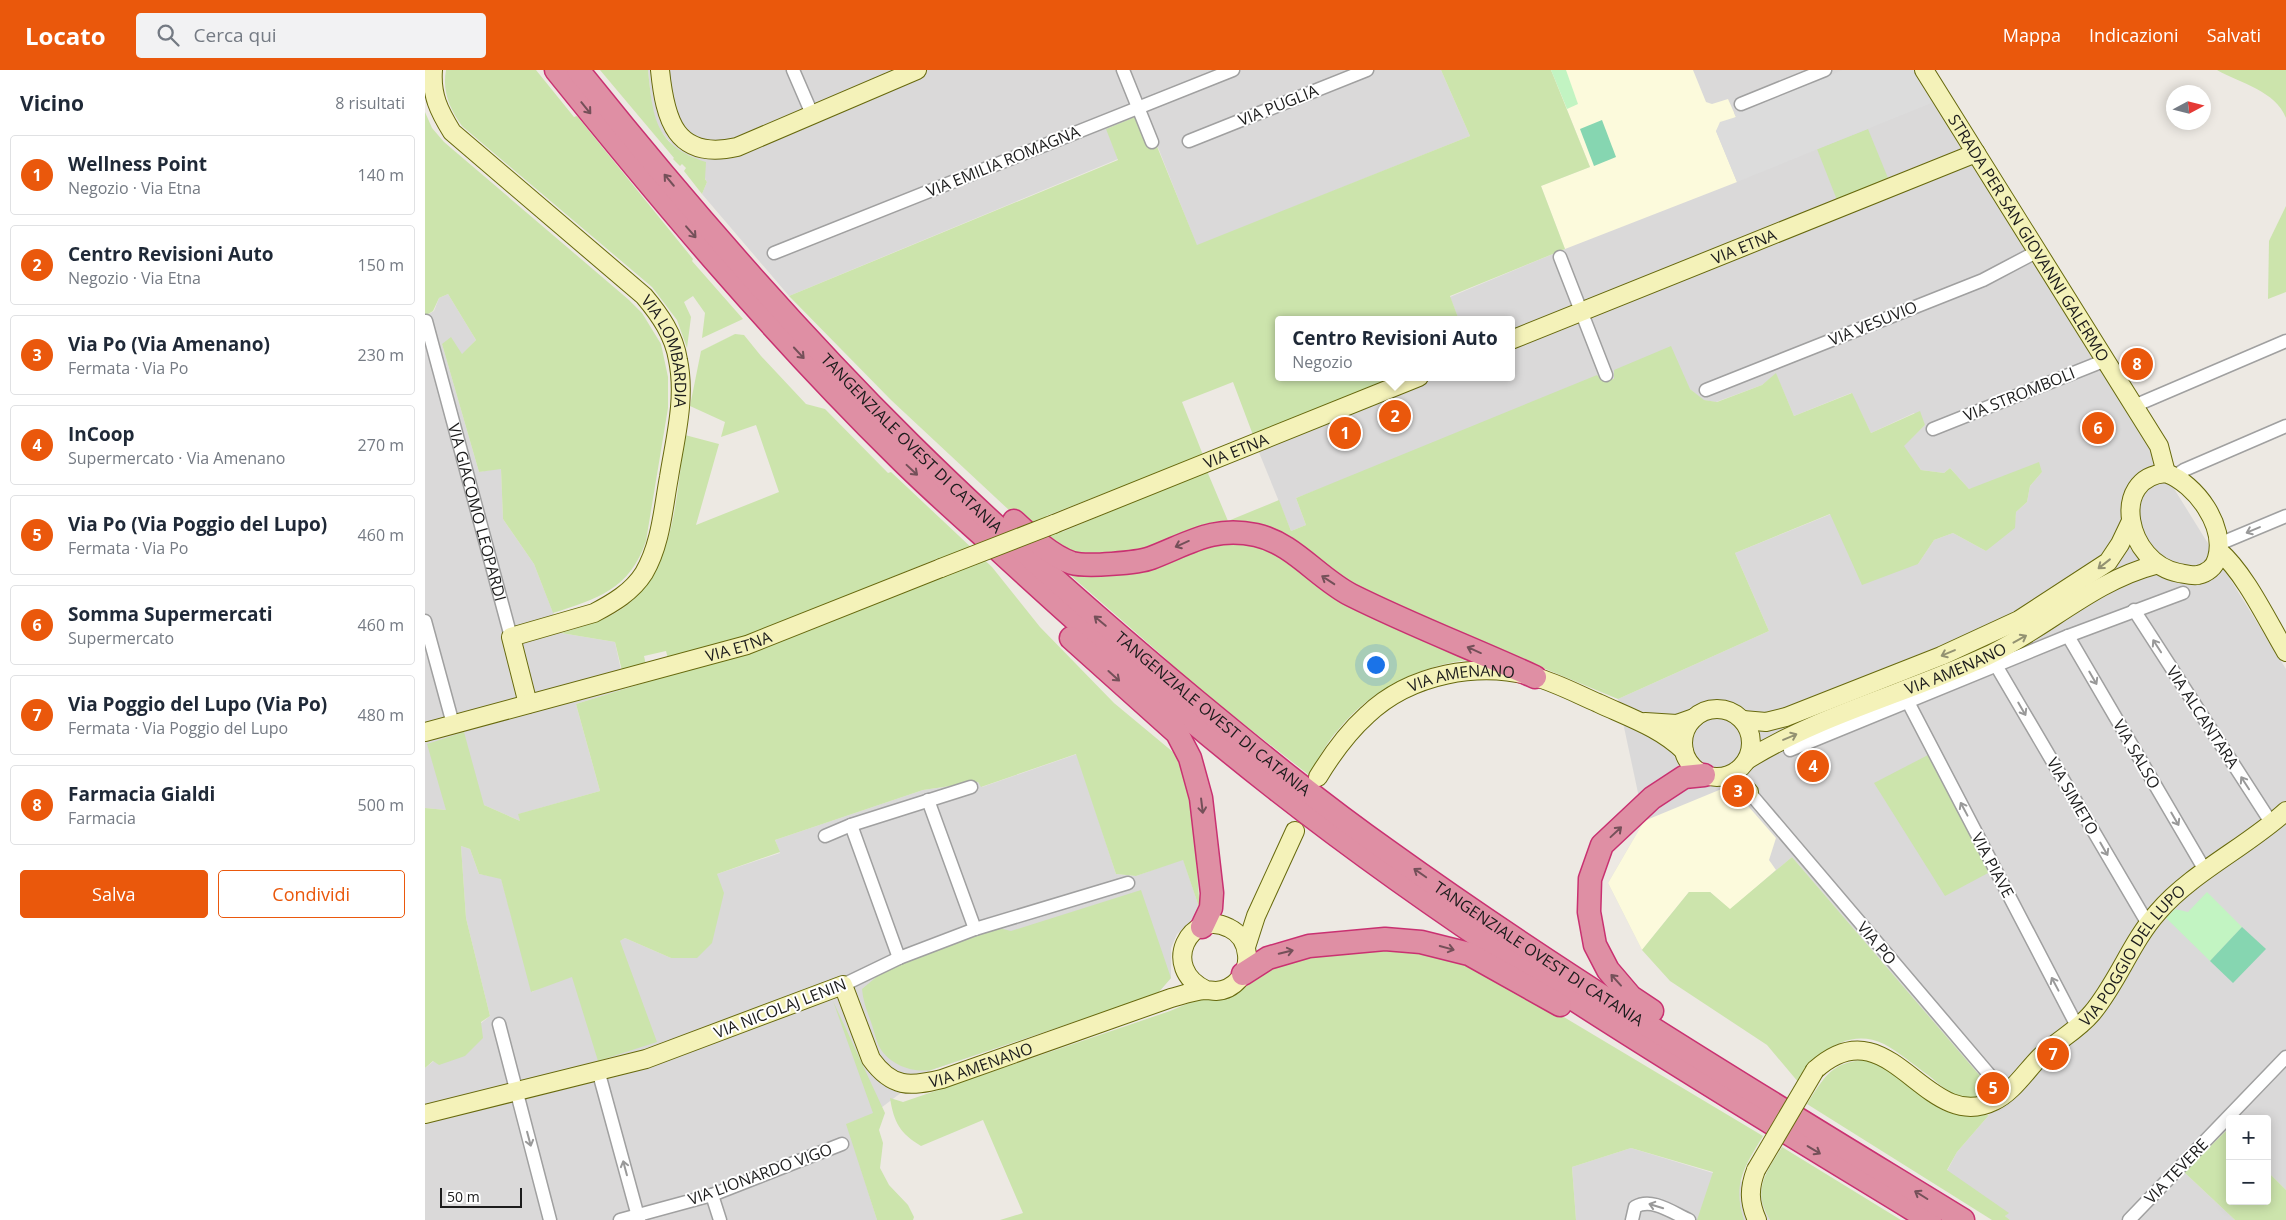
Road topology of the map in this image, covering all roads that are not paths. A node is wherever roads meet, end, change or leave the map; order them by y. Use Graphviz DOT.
graph roads {
  1 [pos="433,70"];
  2 [pos="556,70"];
  3 [pos="578,70"];
  4 [pos="660,70"];
  5 [pos="793,70"];
  6 [pos="917,70"];
  7 [pos="1123,70"];
  8 [pos="1233,70"];
  9 [pos="1367,70"];
  10 [pos="1825,70"];
  11 [pos="1924,70"];
  12 [pos="1741,104"];
  13 [pos="1138,108"];
  14 [pos="812,114"];
  15 [pos="1189,141"];
  16 [pos="1152,142"];
  17 [pos="1976,153"];
  18 [pos="2038,252"];
  19 [pos="774,253"];
  20 [pos="1560,257"];
  21 [pos="764,290"];
  22 [pos="1581,312"];
  23 [pos="426,321"];
  24 [pos="1515,338"];
  25 [pos="2286,341"];
  26 [pos="2106,360"];
  27 [pos="1606,375"];
  28 [pos="1409,381"];
  29 [pos="1706,390"];
  30 [pos="2134,406"];
  31 [pos="2286,426"];
  32 [pos="1933,429"];
  33 [pos="2164,475"];
  34 [pos="960,515"];
  35 [pos="2286,516"];
  36 [pos="2129,524"];
  37 [pos="2219,548"];
  38 [pos="2155,565"];
  39 [pos="2209,570"];
  40 [pos="2239,576"];
  41 [pos="2183,592"];
  42 [pos="2135,610"];
  43 [pos="425,622"];
  44 [pos="2068,636"];
  45 [pos="511,637"];
  46 [pos="2286,652"];
  47 [pos="1997,667"];
  48 [pos="1535,677"];
  49 [pos="1908,702"];
  50 [pos="528,704"];
  51 [pos="1694,718"];
  52 [pos="1634,720"];
  53 [pos="1743,720"];
  54 [pos="453,724"];
  55 [pos="425,732"];
  56 [pos="1791,750"];
  57 [pos="1684,751"];
  58 [pos="1746,762"];
  59 [pos="1713,776"];
  60 [pos="1318,778"];
  61 [pos="971,786"];
  62 [pos="1749,792"];
  63 [pos="928,800"];
  64 [pos="2286,811"];
  65 [pos="851,824"];
  66 [pos="2272,824"];
  67 [pos="1295,831"];
  68 [pos="825,836"];
  69 [pos="2206,872"];
  70 [pos="1128,883"];
  71 [pos="1257,916"];
  72 [pos="2148,924"];
  73 [pos="1202,927"];
  74 [pos="1228,927"];
  75 [pos="975,929"];
  76 [pos="1246,947"];
  77 [pos="899,958"];
  78 [pos="1184,972"];
  79 [pos="1243,974"];
  80 [pos="843,985"];
  81 [pos="1206,990"];
  82 [pos="1171,998"];
  83 [pos="499,1024"];
  84 [pos="2078,1028"];
  85 [pos="2286,1057"];
  86 [pos="598,1070"];
  87 [pos="517,1092"];
  88 [pos="2005,1094"];
  89 [pos="425,1114"];
  90 [pos="1764,1119"];
  91 [pos="1839,1143"];
  92 [pos="842,1144"];
  93 [pos="712,1195"];
  94 [pos="638,1218"];
  95 [pos="550,1220"];
  96 [pos="620,1220"];
  97 [pos="720,1220"];
  98 [pos="1632,1220"];
  99 [pos="1689,1220"];
  100 [pos="1757,1220"];
  101 [pos="1930,1220"];
  102 [pos="1963,1220"];
  103 [pos="2129,1220"];
  1 -- 45 [label="main road, VIA LOMBARDIA"];
  2 -- 34 [label="highway, TANGENZIALE OVEST DI CATANIA, one-way"];
  21 -- 3 [label="highway, TANGENZIALE OVEST DI CATANIA, one-way"];
  4 -- 14 [label="main road"];
  5 -- 14 [label="street"];
  6 -- 14 [label="main road"];
  7 -- 13 [label="street"];
  8 -- 13 [label="street, VIA EMILIA ROMAGNA"];
  9 -- 15 [label="street, VIA PUGLIA"];
  10 -- 12 [label="street"];
  11 -- 17 [label="main road, STRADA PER SAN GIOVANNI GALERMO"];
  13 -- 16 [label="street"];
  13 -- 19 [label="street, VIA EMILIA ROMAGNA"];
  17 -- 18 [label="main road, STRADA PER SAN GIOVANNI GALERMO"];
  17 -- 22 [label="main road, VIA ETNA"];
  18 -- 26 [label="main road, STRADA PER SAN GIOVANNI GALERMO"];
  18 -- 29 [label="street, VIA VESUVIO"];
  20 -- 22 [label="street"];
  48 -- 21 [label="highway, one-way"];
  91 -- 21 [label="highway, TANGENZIALE OVEST DI CATANIA, one-way"];
  22 -- 24 [label="main road, VIA ETNA"];
  22 -- 27 [label="street"];
  23 -- 45 [label="street, VIA GIACOMO LEOPARDI"];
  25 -- 30 [label="street"];
  26 -- 30 [label="main road, STRADA PER SAN GIOVANNI GALERMO"];
  26 -- 32 [label="street, VIA STROMBOLI"];
  28 -- 50 [label="main road, VIA ETNA, bridge"];
  30 -- 33 [label="main road, STRADA PER SAN GIOVANNI GALERMO"];
  31 -- 33 [label="street"];
  33 -- 36 [label="main road"];
  33 -- 37 [label="main road"];
  34 -- 73 [label="highway, one-way"];
  34 -- 90 [label="highway, TANGENZIALE OVEST DI CATANIA"];
  35 -- 37 [label="street, one-way"];
  36 -- 38 [label="main road"];
  36 -- 53 [label="main road, VIA AMENANO, one-way"];
  37 -- 39 [label="main road"];
  37 -- 40 [label="main road"];
  38 -- 39 [label="main road"];
  58 -- 38 [label="main road, VIA AMENANO, one-way"];
  39 -- 40 [label="main road"];
  40 -- 46 [label="main road"];
  41 -- 42 [label="street"];
  42 -- 44 [label="street"];
  66 -- 42 [label="street, VIA ALCANTARA, one-way"];
  43 -- 54 [label="street"];
  44 -- 47 [label="street"];
  44 -- 69 [label="street, VIA SALSO, one-way"];
  45 -- 50 [label="main road, VIA GIACOMO LEOPARDI"];
  47 -- 49 [label="street"];
  47 -- 72 [label="street, VIA SIMETO, one-way"];
  48 -- 52 [label="main road, VIA AMENANO"];
  48 -- 60 [label="main road, VIA AMENANO"];
  49 -- 56 [label="street"];
  84 -- 49 [label="street, VIA PIAVE, one-way"];
  50 -- 54 [label="main road, VIA ETNA"];
  51 -- 52 [label="main road"];
  51 -- 53 [label="main road"];
  51 -- 57 [label="main road"];
  52 -- 57 [label="main road, VIA AMENANO"];
  53 -- 58 [label="main road"];
  54 -- 55 [label="main road, VIA ETNA"];
  57 -- 59 [label="main road"];
  58 -- 59 [label="main road"];
  58 -- 62 [label="main road"];
  59 -- 62 [label="main road"];
  91 -- 59 [label="highway, one-way"];
  61 -- 63 [label="street"];
  62 -- 88 [label="street, VIA PO"];
  63 -- 65 [label="street"];
  63 -- 75 [label="street"];
  64 -- 66 [label="main road, VIA POGGIO DEL LUPO"];
  65 -- 68 [label="street"];
  65 -- 77 [label="street"];
  66 -- 69 [label="main road, VIA POGGIO DEL LUPO"];
  67 -- 71 [label="main road"];
  69 -- 72 [label="main road, VIA POGGIO DEL LUPO"];
  70 -- 75 [label="street, VIA NICOLAJ LENIN"];
  71 -- 74 [label="main road"];
  71 -- 76 [label="main road"];
  72 -- 84 [label="main road, VIA POGGIO DEL LUPO"];
  73 -- 74 [label="main road"];
  73 -- 78 [label="main road"];
  74 -- 76 [label="main road"];
  75 -- 77 [label="street, VIA NICOLAJ LENIN"];
  76 -- 79 [label="main road"];
  77 -- 80 [label="street, VIA NICOLAJ LENIN"];
  78 -- 81 [label="main road"];
  78 -- 82 [label="main road"];
  79 -- 81 [label="main road"];
  79 -- 90 [label="highway, one-way"];
  80 -- 82 [label="main road, VIA AMENANO"];
  80 -- 86 [label="main road, VIA NICOLAJ LENIN"];
  81 -- 82 [label="main road, VIA AMENANO"];
  83 -- 87 [label="street"];
  84 -- 88 [label="main road, VIA POGGIO DEL LUPO"];
  85 -- 103 [label="street, VIA TEVERE"];
  86 -- 87 [label="main road, VIA NICOLAJ LENIN"];
  94 -- 86 [label="street, one-way"];
  87 -- 89 [label="main road, VIA NICOLAJ LENIN"];
  87 -- 95 [label="street, one-way"];
  88 -- 100 [label="main road, VIA POGGIO DEL LUPO, bridge"];
  90 -- 101 [label="highway, TANGENZIALE OVEST DI CATANIA, one-way"];
  102 -- 91 [label="highway, TANGENZIALE OVEST DI CATANIA, one-way"];
  92 -- 93 [label="street, VIA LIONARDO VIGO"];
  93 -- 94 [label="street, VIA LIONARDO VIGO"];
  93 -- 97 [label="street"];
  94 -- 96 [label="street, VIA LIONARDO VIGO"];
  99 -- 98 [label="street, one-way"];
}
